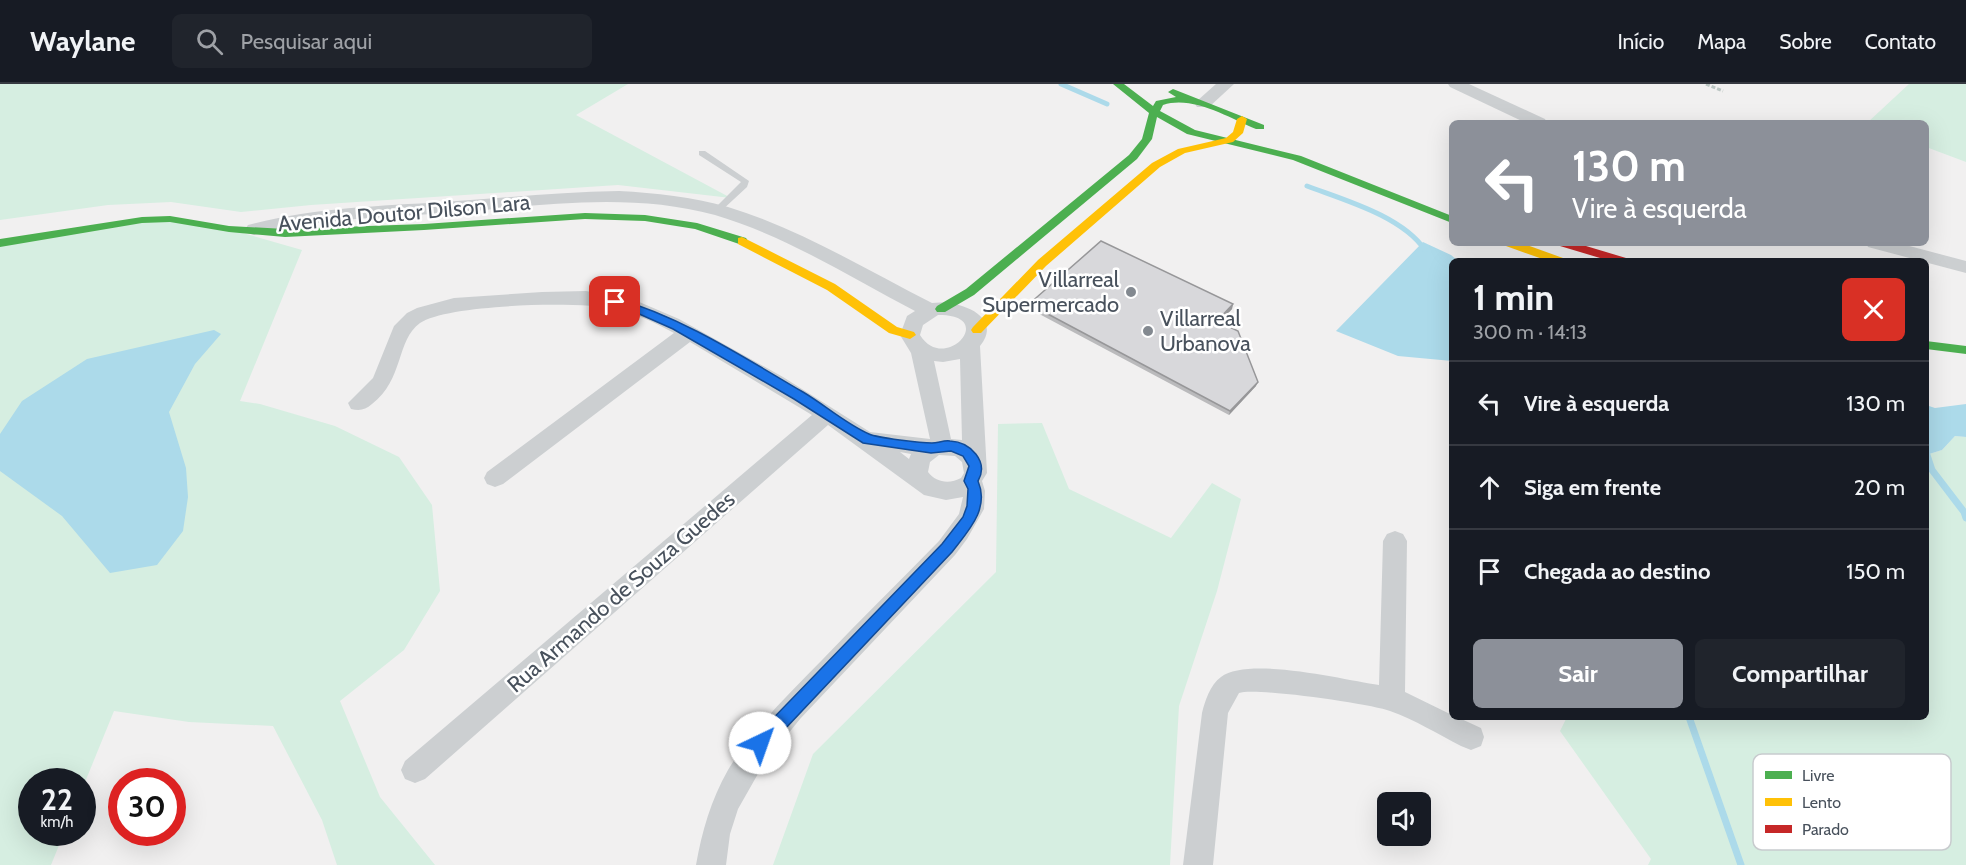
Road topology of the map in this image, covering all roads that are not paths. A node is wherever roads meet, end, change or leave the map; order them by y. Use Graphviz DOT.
graph roads {
  1 [pos="1118,84"];
  2 [pos="1226,84"];
  3 [pos="1456,84"];
  4 [pos="1162,88"];
  5 [pos="1198,102"];
  6 [pos="1151,110"];
  7 [pos="1242,119"];
  8 [pos="1533,120"];
  9 [pos="1275,132"];
  10 [pos="1232,143"];
  11 [pos="702,153"];
  12 [pos="576,198"];
  13 [pos="717,210"];
  14 [pos="571,216"];
  15 [pos="1449,219"];
  16 [pos="254,229"];
  17 [pos="0,243"];
  18 [pos="1518,246"];
  19 [pos="1574,246"];
  20 [pos="1886,246"];
  21 [pos="1551,258"];
  22 [pos="1612,258"];
  23 [pos="1966,267"];
  24 [pos="935,310"];
  25 [pos="689,332"];
  26 [pos="974,338"];
  27 [pos="916,342"];
  28 [pos="1929,345"];
  29 [pos="1966,350"];
  30 [pos="359,403"];
  31 [pos="827,414"];
  32 [pos="867,440"];
  33 [pos="937,447"];
  34 [pos="973,458"];
  35 [pos="495,478"];
  36 [pos="920,479"];
  37 [pos="971,481"];
  38 [pos="947,492"];
  39 [pos="959,533"];
  40 [pos="1395,541"];
  41 [pos="1392,699"];
  42 [pos="1471,737"];
  43 [pos="415,770"];
  44 [pos="711,865"];
  45 [pos="1198,865"];
  1 -- 6 [label="street"];
  2 -- 5 [label="street"];
  3 -- 8 [label="street"];
  4 -- 5 [label="street"];
  5 -- 6 [label="street"];
  5 -- 7 [label="street"];
  6 -- 10 [label="street"];
  6 -- 24 [label="street"];
  7 -- 9 [label="street"];
  7 -- 10 [label="street"];
  10 -- 15 [label="street"];
  10 -- 26 [label="street"];
  11 -- 13 [label="lane"];
  12 -- 13 [label="street, Avenida Doutor Dilson Lara"];
  12 -- 14 [label="street"];
  12 -- 16 [label="street, Avenida Doutor Dilson Lara"];
  13 -- 24 [label="street, Avenida Doutor Dilson Lara"];
  14 -- 16 [label="street, Avenida Doutor Dilson Lara"];
  14 -- 27 [label="street, Avenida Doutor Dilson Lara"];
  16 -- 17 [label="street"];
  18 -- 21 [label="street"];
  19 -- 22 [label="street"];
  20 -- 23 [label="street"];
  24 -- 26 [label="street"];
  24 -- 27 [label="street"];
  25 -- 30 [label="street"];
  25 -- 31 [label="street"];
  25 -- 35 [label="street"];
  26 -- 27 [label="street"];
  26 -- 34 [label="street"];
  27 -- 33 [label="street"];
  28 -- 29 [label="street"];
  31 -- 32 [label="street"];
  31 -- 43 [label="street, Rua Armando de Souza Guedes"];
  32 -- 33 [label="street"];
  32 -- 36 [label="street"];
  33 -- 34 [label="street"];
  33 -- 36 [label="street"];
  34 -- 37 [label="street"];
  36 -- 38 [label="street"];
  37 -- 38 [label="street"];
  37 -- 39 [label="street"];
  38 -- 39 [label="street"];
  39 -- 44 [label="street"];
  40 -- 41 [label="street"];
  41 -- 42 [label="street"];
  41 -- 45 [label="street"];
}
